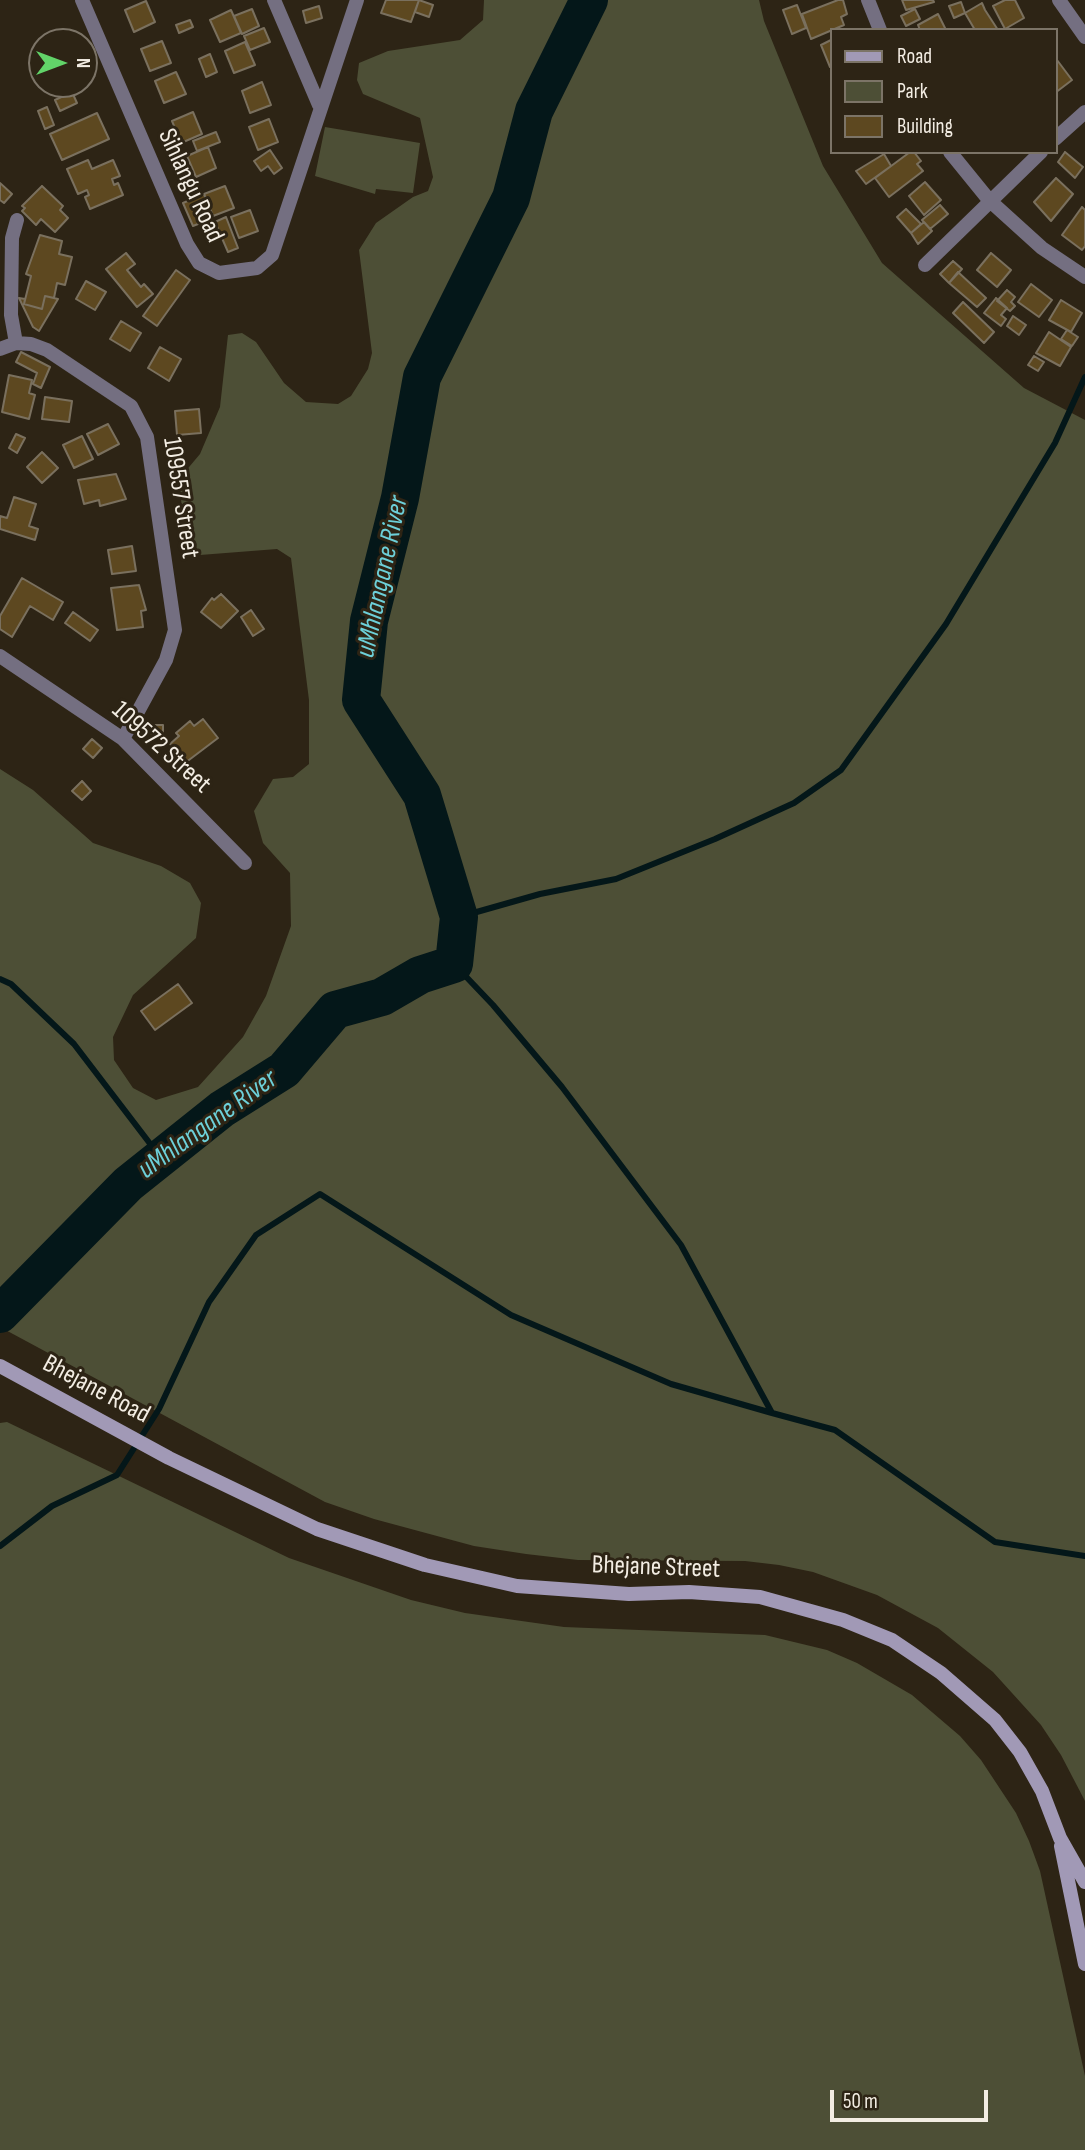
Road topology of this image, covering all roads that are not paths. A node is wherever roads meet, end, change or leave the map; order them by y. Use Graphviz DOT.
graph roads {
  1 [pos="82,0"];
  2 [pos="274,0"];
  3 [pos="357,0"];
  4 [pos="868,0"];
  5 [pos="1059,0"];
  6 [pos="879,28"];
  7 [pos="1085,37"];
  8 [pos="320,105"];
  9 [pos="1085,112"];
  10 [pos="1057,137"];
  11 [pos="952,154"];
  12 [pos="1039,154"];
  13 [pos="989,200"];
  14 [pos="17,220"];
  15 [pos="925,264"];
  16 [pos="1085,277"];
  17 [pos="16,344"];
  18 [pos="0,349"];
  19 [pos="0,656"];
  20 [pos="123,739"];
  21 [pos="246,863"];
  22 [pos="0,1366"];
  23 [pos="169,1458"];
  24 [pos="1060,1838"];
  25 [pos="1085,1882"];
  26 [pos="1085,1964"];
  1 -- 8 [label="street, Sihlangu Road"];
  2 -- 8 [label="street"];
  3 -- 8 [label="street, Sihlangu Road"];
  4 -- 6 [label="street"];
  5 -- 7 [label="street"];
  9 -- 10 [label="street"];
  11 -- 13 [label="street"];
  12 -- 13 [label="street"];
  13 -- 15 [label="street"];
  13 -- 16 [label="street"];
  14 -- 17 [label="street"];
  17 -- 18 [label="street"];
  17 -- 20 [label="street, 109557 Street"];
  19 -- 20 [label="street, 109572 Street"];
  20 -- 21 [label="street, 109572 Street"];
  22 -- 23 [label="street, Bhejane Road"];
  23 -- 24 [label="street, Bhejane Street"];
  24 -- 25 [label="street, Bhejane Street"];
  24 -- 26 [label="street, Bhejane Street"];
}
